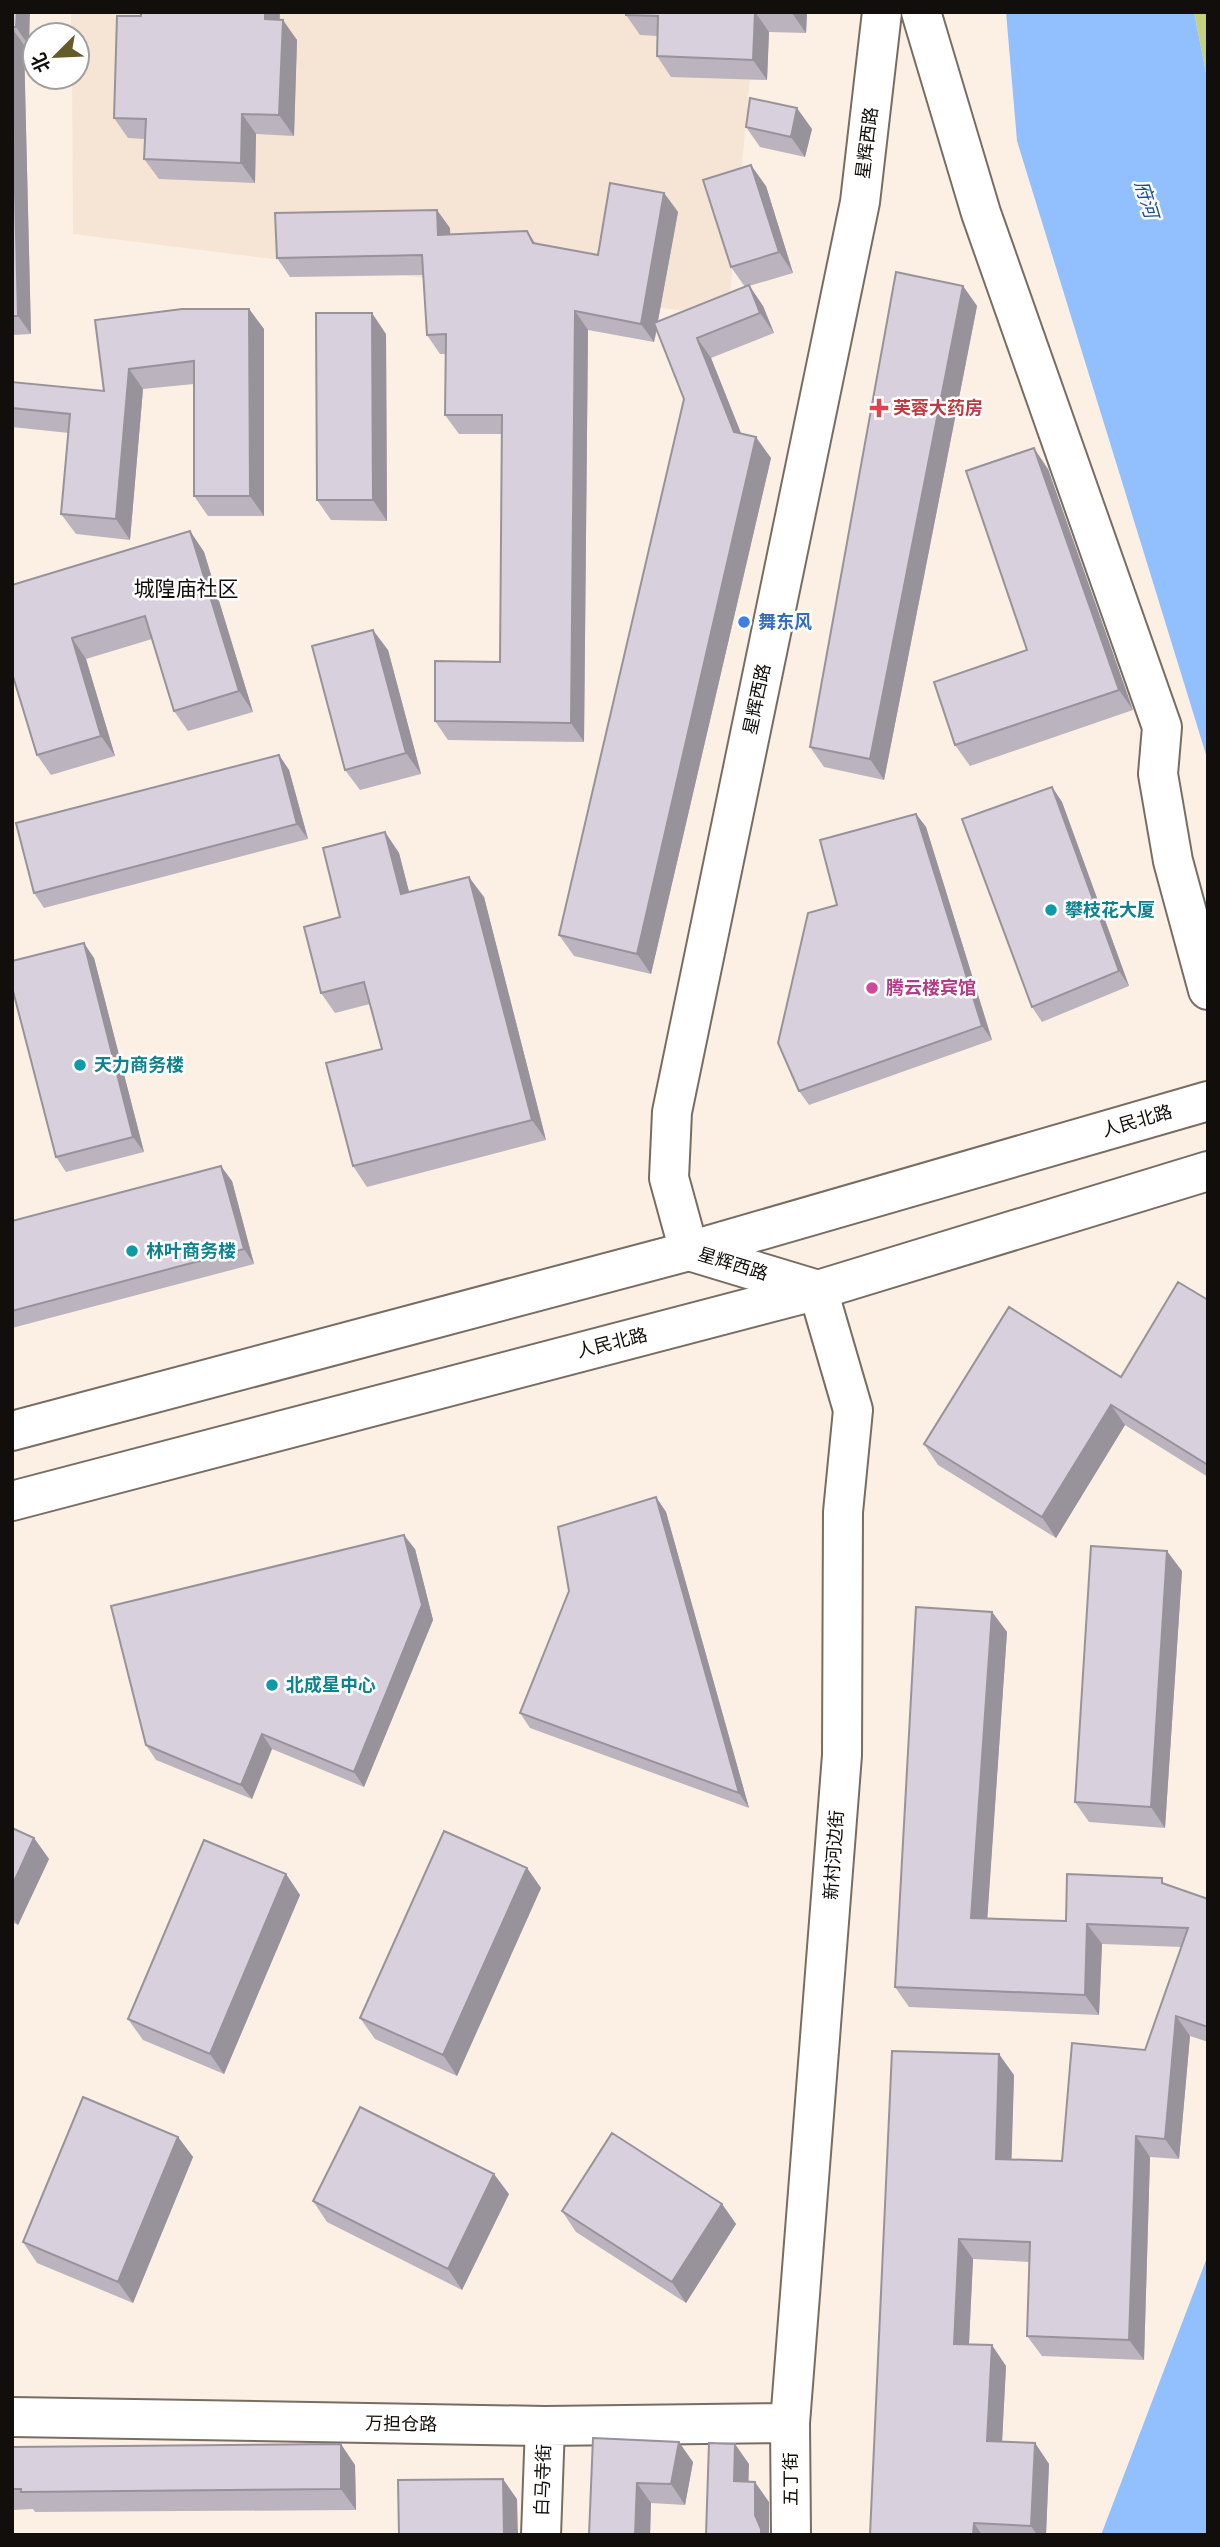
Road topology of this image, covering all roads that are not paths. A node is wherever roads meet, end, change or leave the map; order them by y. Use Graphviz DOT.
graph roads {
  1 [pos="882,12"];
  2 [pos="921,12"];
  3 [pos="1208,989"];
  4 [pos="1208,1101"];
  5 [pos="1208,1171"];
  6 [pos="689,1251"];
  7 [pos="818,1290"];
  8 [pos="12,1431"];
  9 [pos="12,1501"];
  10 [pos="12,2417"];
  11 [pos="790,2423"];
  12 [pos="545,2426"];
  13 [pos="541,2535"];
  14 [pos="791,2535"];
  1 -- 6 [label="street, 星辉西路"];
  2 -- 3 [label="street"];
  4 -- 6 [label="street, 人民北路"];
  5 -- 7 [label="street, 人民北路"];
  6 -- 7 [label="street, 星辉西路"];
  6 -- 8 [label="street, 人民北路"];
  7 -- 9 [label="street, 人民北路"];
  7 -- 11 [label="street, 新村河边街"];
  10 -- 12 [label="street, 万担仓路"];
  11 -- 12 [label="street, 万担仓路"];
  11 -- 14 [label="street, 五丁街"];
  12 -- 13 [label="street, 白马寺街"];
}
